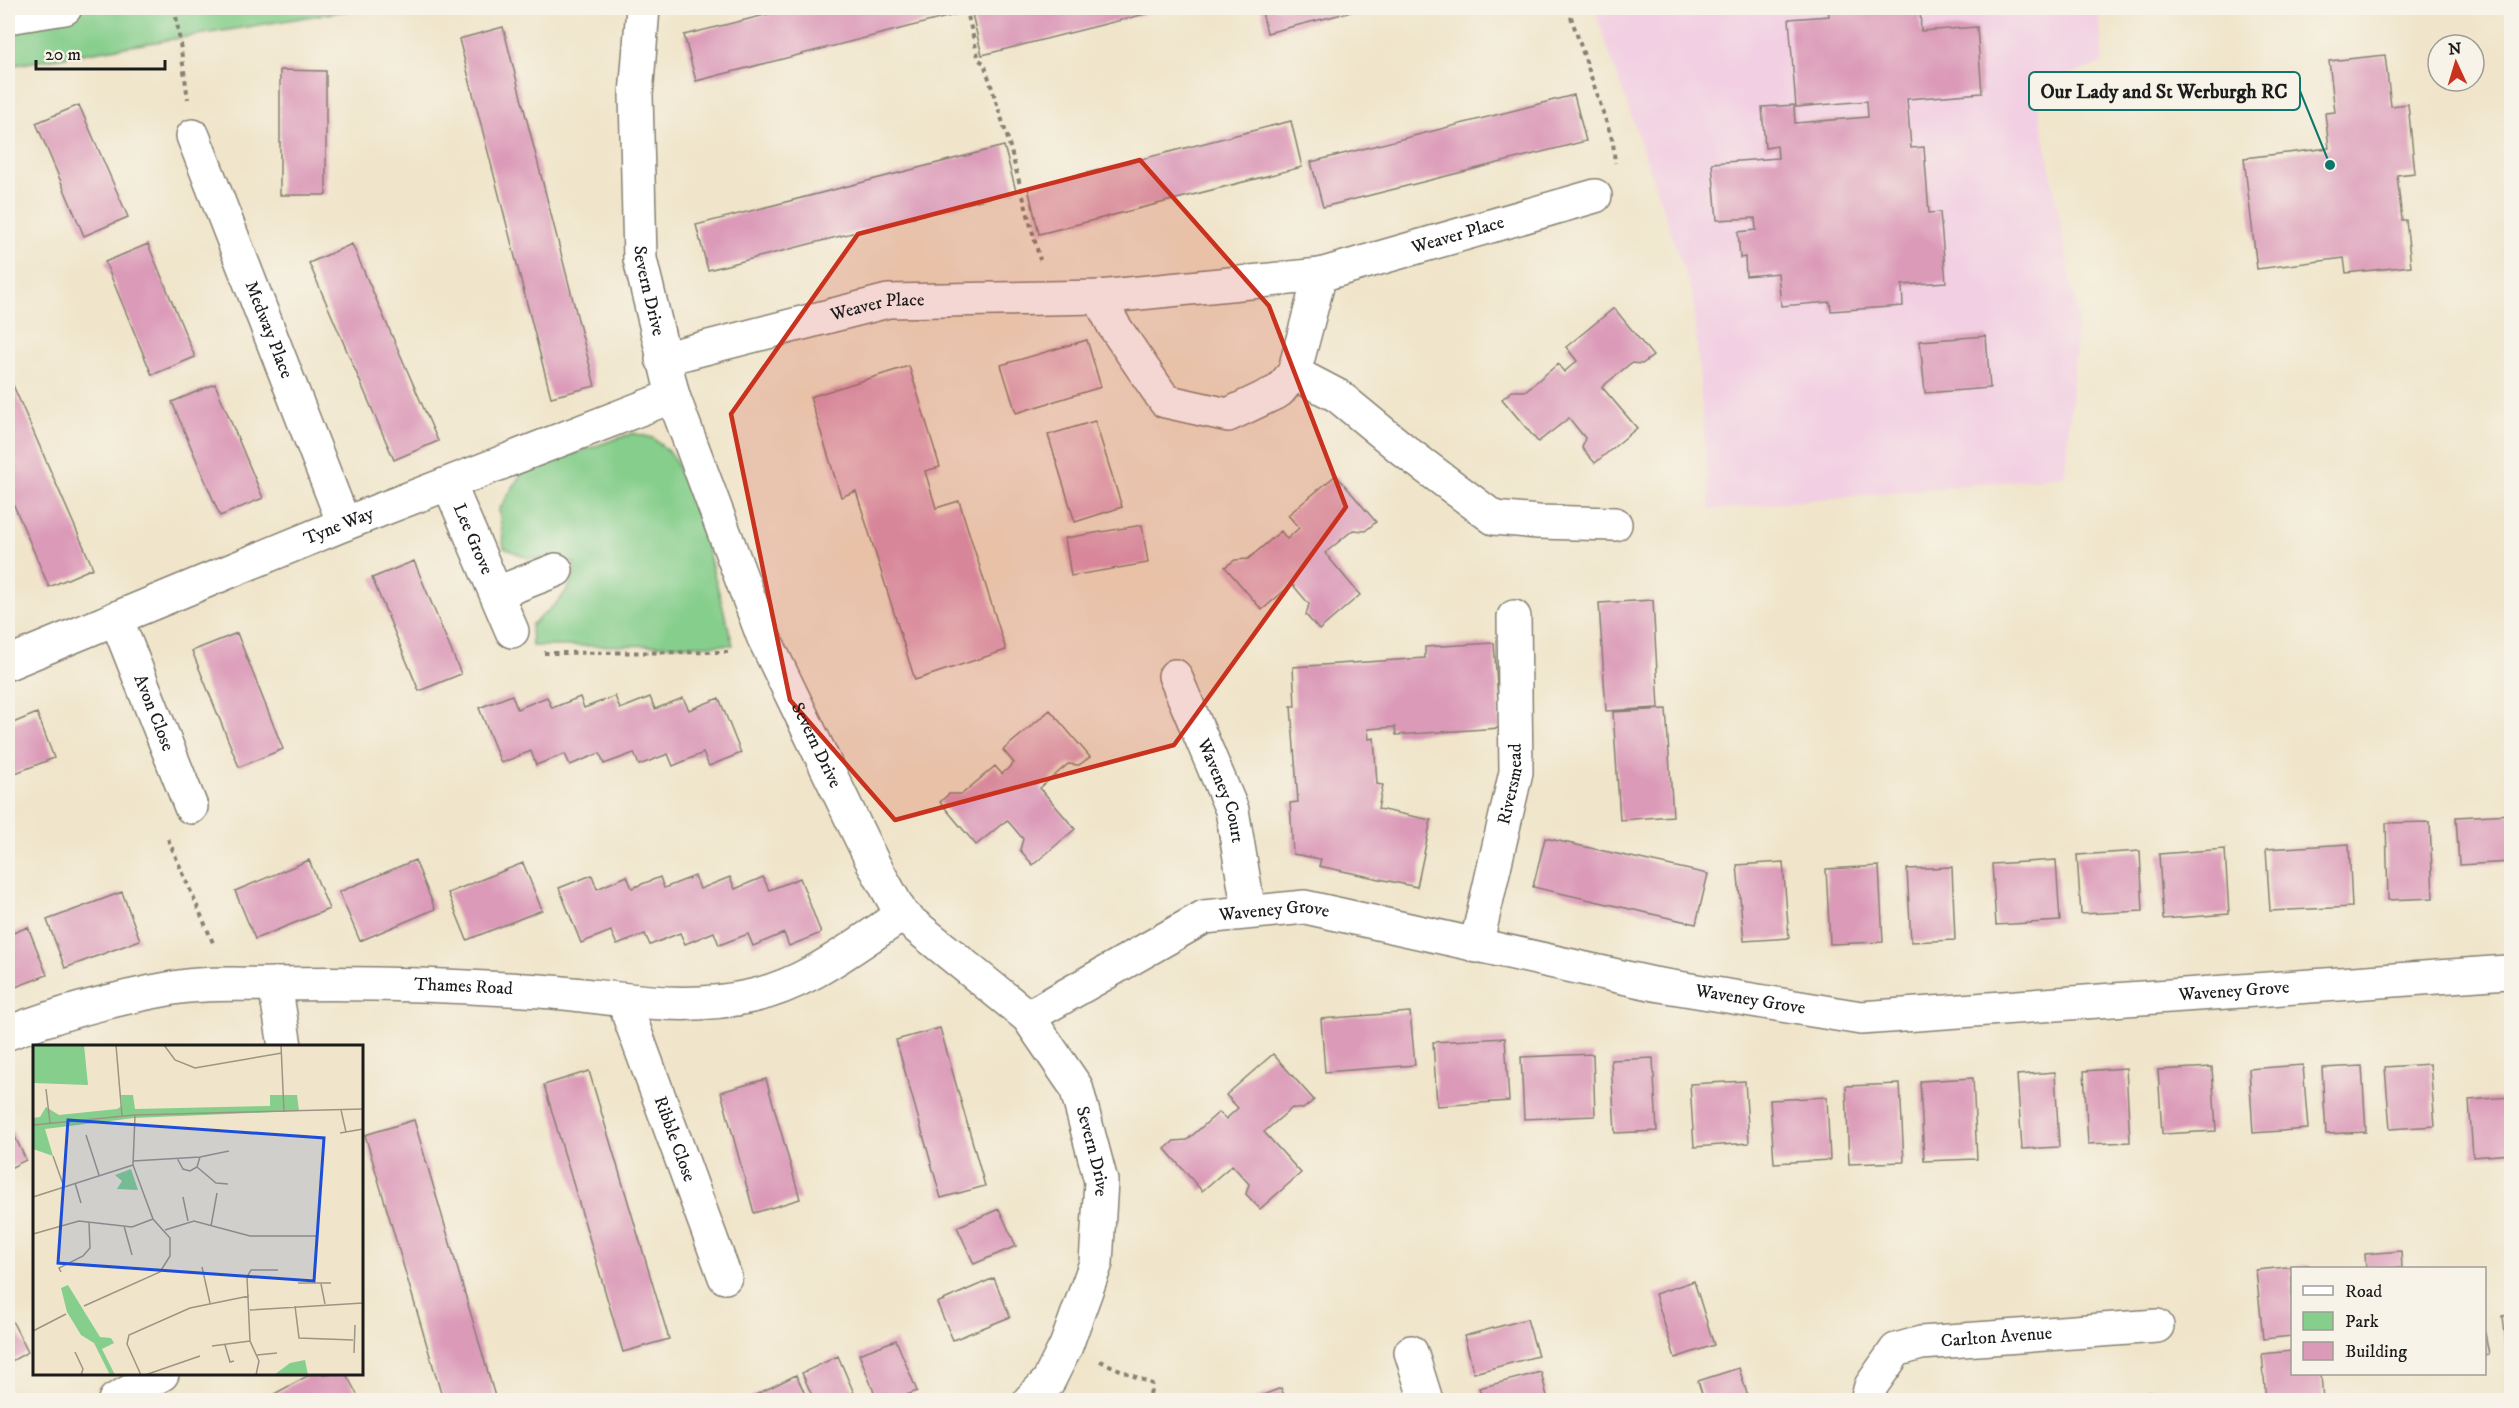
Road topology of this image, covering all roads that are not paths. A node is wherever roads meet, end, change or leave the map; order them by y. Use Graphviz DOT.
graph roads {
  1 [pos="64,8"];
  2 [pos="643,8"];
  3 [pos="8,17"];
  4 [pos="193,136"];
  5 [pos="1595,196"];
  6 [pos="1320,275"];
  7 [pos="1099,297"];
  8 [pos="662,359"];
  9 [pos="1294,374"];
  10 [pos="673,396"];
  11 [pos="449,484"];
  12 [pos="344,524"];
  13 [pos="1615,524"];
  14 [pos="556,570"];
  15 [pos="496,593"];
  16 [pos="1514,617"];
  17 [pos="116,618"];
  18 [pos="512,631"];
  19 [pos="9,658"];
  20 [pos="1175,676"];
  21 [pos="191,807"];
  22 [pos="1249,912"];
  23 [pos="902,915"];
  24 [pos="1476,946"];
  25 [pos="2507,972"];
  26 [pos="275,984"];
  27 [pos="624,1002"];
  28 [pos="1028,1017"];
  29 [pos="8,1033"];
  30 [pos="285,1045"];
  31 [pos="725,1277"];
  32 [pos="2157,1326"];
  33 [pos="1411,1352"];
  34 [pos="160,1375"];
  35 [pos="115,1401"];
  36 [pos="1030,1401"];
  37 [pos="1426,1401"];
  38 [pos="1867,1401"];
  1 -- 3 [label="street"];
  2 -- 8 [label="street, Severn Drive"];
  4 -- 12 [label="street, Medway Place"];
  5 -- 6 [label="street, Weaver Place"];
  6 -- 7 [label="street, Weaver Place"];
  6 -- 9 [label="street"];
  7 -- 8 [label="street, Weaver Place"];
  7 -- 9 [label="street"];
  8 -- 10 [label="street, Severn Drive"];
  9 -- 13 [label="street"];
  10 -- 11 [label="street, Tyne Way"];
  10 -- 23 [label="street, Severn Drive"];
  11 -- 12 [label="street, Tyne Way"];
  11 -- 15 [label="street, Lee Grove"];
  12 -- 17 [label="street, Tyne Way"];
  14 -- 15 [label="street, Lee Grove"];
  15 -- 18 [label="street, Lee Grove"];
  16 -- 24 [label="street, Riversmead"];
  17 -- 19 [label="street, Tyne Way"];
  17 -- 21 [label="street, Avon Close"];
  20 -- 22 [label="street, Waveney Court"];
  22 -- 24 [label="street, Waveney Grove"];
  22 -- 28 [label="street, Waveney Grove"];
  23 -- 27 [label="street, Thames Road"];
  23 -- 28 [label="street, Severn Drive"];
  24 -- 25 [label="street, Waveney Grove"];
  26 -- 27 [label="street, Thames Road"];
  26 -- 29 [label="street, Thames Road"];
  26 -- 30 [label="street"];
  27 -- 31 [label="street, Ribble Close"];
  28 -- 36 [label="street, Severn Drive"];
  32 -- 38 [label="street, Carlton Avenue"];
  33 -- 37 [label="street"];
  34 -- 35 [label="street"];
}
